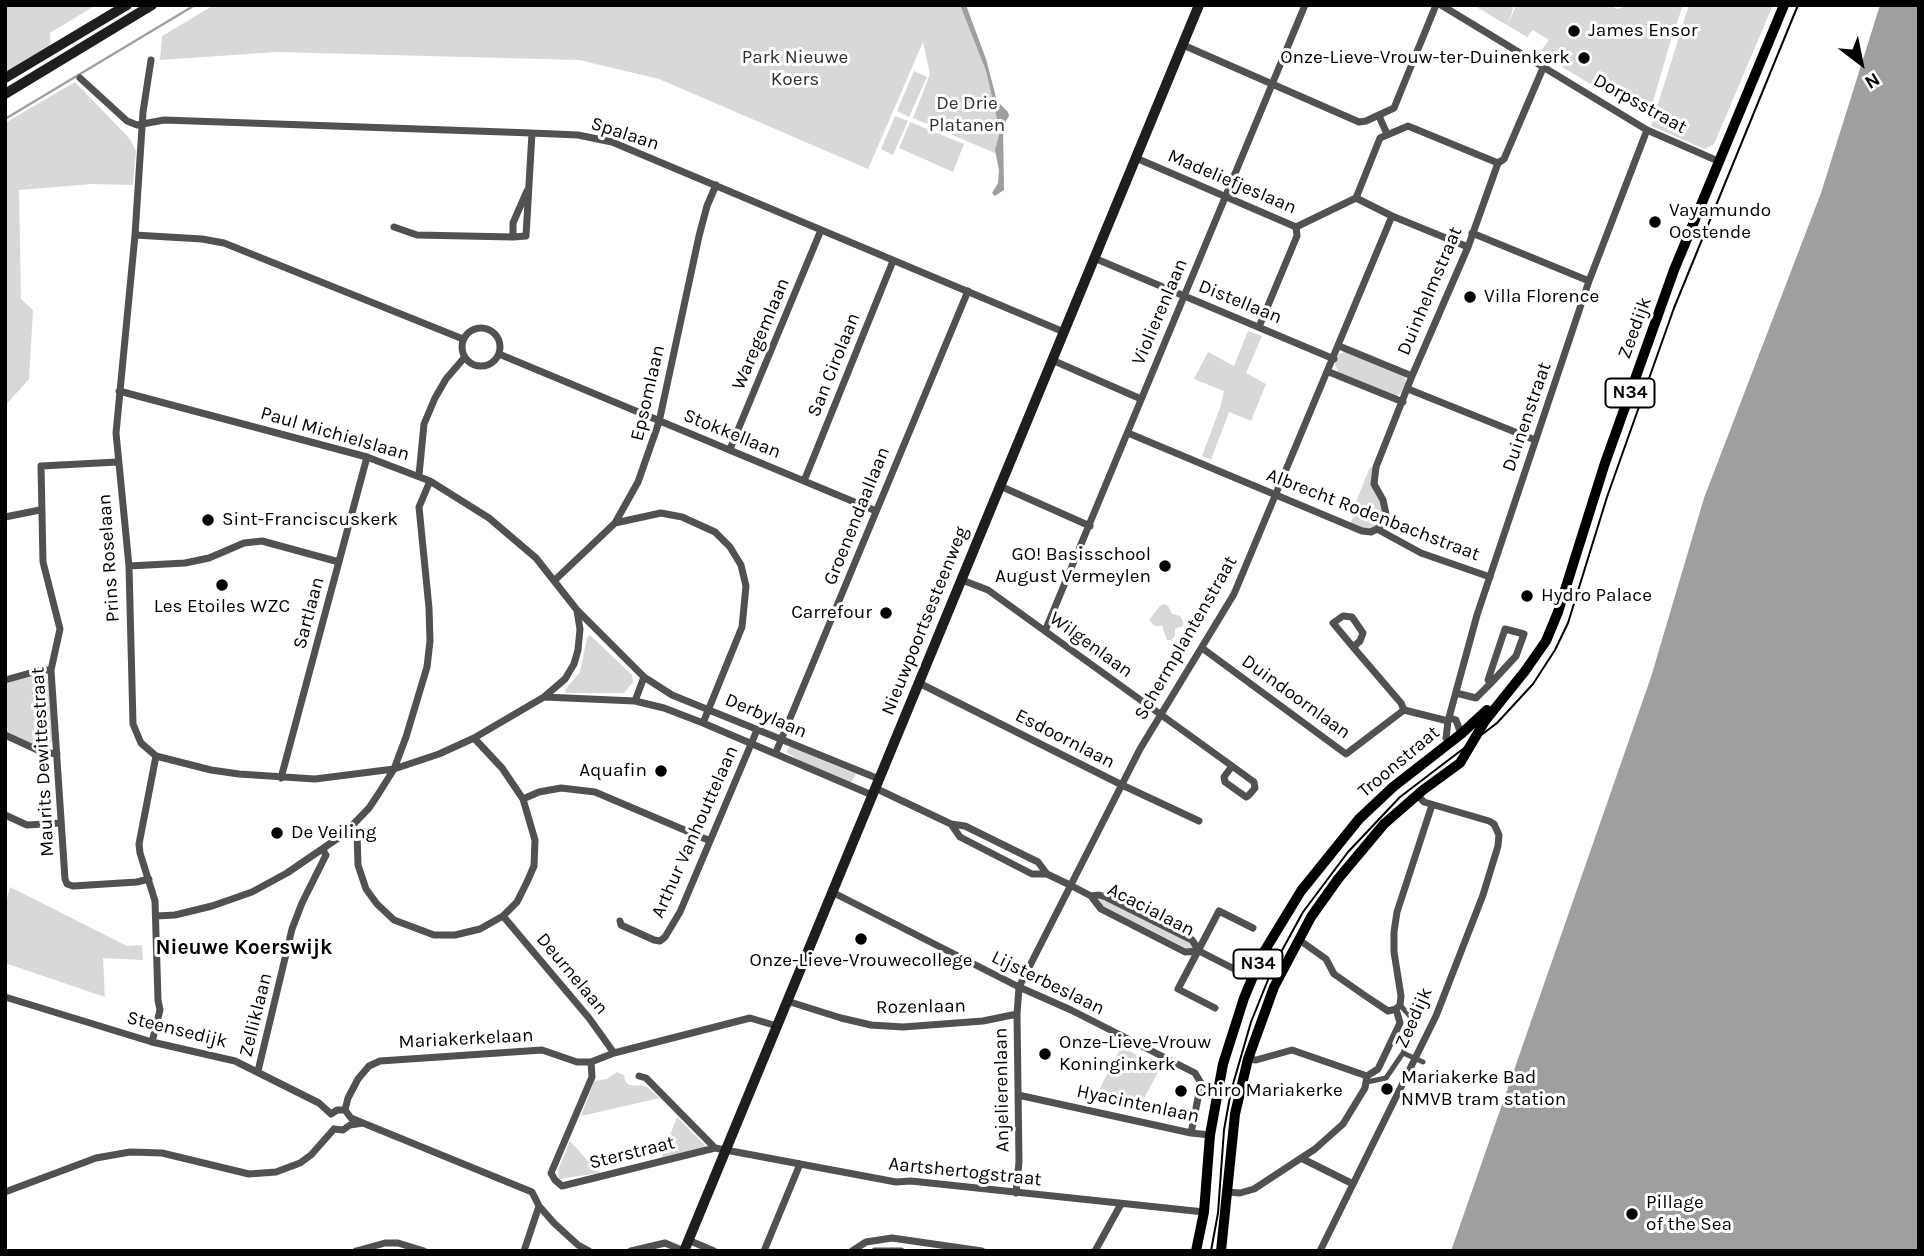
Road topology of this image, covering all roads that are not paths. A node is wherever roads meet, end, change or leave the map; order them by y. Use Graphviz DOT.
graph roads {
  1 [pos="127,5"];
  2 [pos="152,5"];
  3 [pos="1199,5"];
  4 [pos="1305,5"];
  5 [pos="1439,5"];
  6 [pos="1784,5"];
  7 [pos="1183,45"];
  8 [pos="51,51"];
  9 [pos="67,58"];
  10 [pos="151,60"];
  11 [pos="1543,68"];
  12 [pos="5,78"];
  13 [pos="80,78"];
  14 [pos="1273,83"];
  15 [pos="5,94"];
  16 [pos="1379,116"];
  17 [pos="143,123"];
  18 [pos="1647,130"];
  19 [pos="532,133"];
  20 [pos="1387,134"];
  21 [pos="1136,158"];
  22 [pos="1718,161"];
  23 [pos="1498,163"];
  24 [pos="716,185"];
  25 [pos="529,187"];
  26 [pos="1225,196"];
  27 [pos="1356,198"];
  28 [pos="1392,216"];
  29 [pos="394,227"];
  30 [pos="1296,227"];
  31 [pos="821,230"];
  32 [pos="1472,233"];
  33 [pos="135,235"];
  34 [pos="513,237"];
  35 [pos="1468,247"];
  36 [pos="1094,258"];
  37 [pos="893,261"];
  38 [pos="1589,281"];
  39 [pos="968,291"];
  40 [pos="1184,296"];
  41 [pos="1259,327"];
  42 [pos="1064,332"];
  43 [pos="463,339"];
  44 [pos="1339,346"];
  45 [pos="499,354"];
  46 [pos="464,358"];
  47 [pos="1334,359"];
  48 [pos="1052,360"];
  49 [pos="1329,372"];
  50 [pos="1412,376"];
  51 [pos="1408,389"];
  52 [pos="119,391"];
  53 [pos="1141,399"];
  54 [pos="1403,402"];
  55 [pos="659,422"];
  56 [pos="1128,433"];
  57 [pos="1535,440"];
  58 [pos="730,449"];
  59 [pos="367,457"];
  60 [pos="118,462"];
  61 [pos="419,475"];
  62 [pos="430,481"];
  63 [pos="804,481"];
  64 [pos="1000,486"];
  65 [pos="1277,495"];
  66 [pos="40,510"];
  67 [pos="876,510"];
  68 [pos="5,517"];
  69 [pos="615,523"];
  70 [pos="1090,526"];
  71 [pos="1377,529"];
  72 [pos="339,562"];
  73 [pos="129,566"];
  74 [pos="1490,577"];
  75 [pos="555,580"];
  76 [pos="961,580"];
  77 [pos="577,610"];
  78 [pos="1045,631"];
  79 [pos="1353,647"];
  80 [pos="1202,648"];
  81 [pos="51,670"];
  82 [pos="643,677"];
  83 [pos="5,680"];
  84 [pos="919,683"];
  85 [pos="1491,683"];
  86 [pos="1456,693"];
  87 [pos="544,697"];
  88 [pos="1502,697"];
  89 [pos="635,701"];
  90 [pos="709,709"];
  91 [pos="1404,710"];
  92 [pos="1160,714"];
  93 [pos="1449,720"];
  94 [pos="703,723"];
  95 [pos="757,730"];
  96 [pos="1461,734"];
  97 [pos="5,735"];
  98 [pos="474,738"];
  99 [pos="781,740"];
  100 [pos="752,743"];
  101 [pos="1450,743"];
  102 [pos="776,752"];
  103 [pos="1467,752"];
  104 [pos="57,754"];
  105 [pos="156,756"];
  106 [pos="1232,766"];
  107 [pos="394,769"];
  108 [pos="281,778"];
  109 [pos="1122,785"];
  110 [pos="876,788"];
  111 [pos="1418,795"];
  112 [pos="523,799"];
  113 [pos="1432,805"];
  114 [pos="5,815"];
  115 [pos="1199,821"];
  116 [pos="61,823"];
  117 [pos="951,824"];
  118 [pos="353,825"];
  119 [pos="708,840"];
  120 [pos="323,850"];
  121 [pos="1047,874"];
  122 [pos="149,879"];
  123 [pos="1072,886"];
  124 [pos="832,892"];
  125 [pos="1091,896"];
  126 [pos="156,916"];
  127 [pos="503,916"];
  128 [pos="620,921"];
  129 [pos="1253,928"];
  130 [pos="1298,939"];
  131 [pos="1199,951"];
  132 [pos="1252,978"];
  133 [pos="1019,987"];
  134 [pos="1274,987"];
  135 [pos="5,997"];
  136 [pos="787,1001"];
  137 [pos="1398,1007"];
  138 [pos="1215,1008"];
  139 [pos="1017,1014"];
  140 [pos="777,1026"];
  141 [pos="152,1042"];
  142 [pos="614,1053"];
  143 [pos="1403,1053"];
  144 [pos="1248,1059"];
  145 [pos="1419,1060"];
  146 [pos="591,1062"];
  147 [pos="258,1071"];
  148 [pos="639,1076"];
  149 [pos="1367,1079"];
  150 [pos="1018,1095"];
  151 [pos="345,1110"];
  152 [pos="331,1114"];
  153 [pos="350,1121"];
  154 [pos="334,1129"];
  155 [pos="1191,1133"];
  156 [pos="1210,1135"];
  157 [pos="715,1148"];
  158 [pos="726,1150"];
  159 [pos="1303,1159"];
  160 [pos="800,1164"];
  161 [pos="1353,1184"];
  162 [pos="5,1192"];
  163 [pos="1227,1192"];
  164 [pos="1016,1193"];
  165 [pos="1121,1204"];
  166 [pos="539,1206"];
  167 [pos="1204,1212"];
  168 [pos="686,1247"];
  169 [pos="356,1251"];
  170 [pos="424,1251"];
  171 [pos="524,1251"];
  172 [pos="589,1251"];
  173 [pos="631,1251"];
  174 [pos="714,1251"];
  175 [pos="764,1251"];
  176 [pos="852,1251"];
  177 [pos="875,1251"];
  178 [pos="901,1251"];
  179 [pos="982,1251"];
  180 [pos="1095,1251"];
  181 [pos="1196,1251"];
  182 [pos="1220,1251"];
  183 [pos="1320,1251"];
  1 -- 8 [label="main road"];
  2 -- 9 [label="main road"];
  3 -- 7 [label="main road, Nieuwpoortsesteenweg"];
  4 -- 14 [label="street, Violierenlaan"];
  5 -- 11 [label="street, Dorpsstraat"];
  5 -- 16 [label="street"];
  6 -- 22 [label="main road, Zeedijk / N34"];
  7 -- 14 [label="street"];
  7 -- 21 [label="main road, Nieuwpoortsesteenweg"];
  8 -- 9 [label="main road"];
  8 -- 12 [label="main road"];
  9 -- 15 [label="main road"];
  10 -- 17 [label="street, Prins Roselaan"];
  11 -- 18 [label="street, Dorpsstraat"];
  11 -- 23 [label="street, Duinhelmstraat"];
  13 -- 17 [label="street"];
  14 -- 16 [label="street"];
  14 -- 26 [label="street, Violierenlaan"];
  16 -- 20 [label="street"];
  17 -- 19 [label="street, Spalaan"];
  17 -- 33 [label="street, Prins Roselaan"];
  18 -- 22 [label="street, Dorpsstraat"];
  18 -- 38 [label="street, Duinenstraat"];
  19 -- 24 [label="street, Spalaan"];
  19 -- 25 [label="street"];
  20 -- 23 [label="street"];
  20 -- 27 [label="street"];
  21 -- 26 [label="street, Madeliefjeslaan"];
  21 -- 36 [label="main road, Nieuwpoortsesteenweg"];
  22 -- 88 [label="main road, Zeedijk / N34"];
  23 -- 32 [label="street, Duinhelmstraat"];
  24 -- 31 [label="street, Spalaan"];
  24 -- 55 [label="street, Epsomlaan"];
  25 -- 34 [label="street"];
  25 -- 34 [label="street"];
  26 -- 30 [label="street, Madeliefjeslaan"];
  26 -- 40 [label="street, Violierenlaan"];
  27 -- 28 [label="street"];
  27 -- 30 [label="street, Madeliefjeslaan"];
  28 -- 35 [label="street"];
  28 -- 44 [label="street, Schermplantenstraat"];
  29 -- 34 [label="street"];
  30 -- 41 [label="street"];
  31 -- 37 [label="street, Spalaan"];
  31 -- 58 [label="street, Waregemlaan"];
  32 -- 35 [label="street, Duinhelmstraat"];
  32 -- 38 [label="street"];
  33 -- 43 [label="street"];
  33 -- 52 [label="street, Prins Roselaan"];
  35 -- 50 [label="street, Duinhelmstraat"];
  36 -- 40 [label="street, Distellaan"];
  36 -- 42 [label="main road, Nieuwpoortsesteenweg"];
  37 -- 39 [label="street, Spalaan"];
  37 -- 63 [label="street, San Cirolaan"];
  38 -- 57 [label="street, Duinenstraat"];
  39 -- 42 [label="street, Spalaan"];
  39 -- 67 [label="street, Groenendaallaan"];
  40 -- 41 [label="street, Distellaan"];
  40 -- 53 [label="street, Violierenlaan"];
  41 -- 47 [label="street, Distellaan"];
  42 -- 48 [label="main road, Nieuwpoortsesteenweg"];
  43 -- 45 [label="street"];
  43 -- 46 [label="street"];
  44 -- 47 [label="street, Schermplantenstraat"];
  44 -- 50 [label="street"];
  45 -- 46 [label="street"];
  45 -- 55 [label="street, Stokkellaan"];
  46 -- 61 [label="street"];
  47 -- 49 [label="street, Schermplantenstraat"];
  48 -- 53 [label="street"];
  48 -- 64 [label="main road, Nieuwpoortsesteenweg"];
  49 -- 54 [label="street"];
  49 -- 65 [label="street, Schermplantenstraat"];
  50 -- 51 [label="street, Duinhelmstraat"];
  51 -- 54 [label="street, Duinhelmstraat"];
  51 -- 57 [label="street"];
  52 -- 59 [label="street, Paul Michielslaan"];
  52 -- 60 [label="street, Prins Roselaan"];
  53 -- 56 [label="street, Violierenlaan"];
  54 -- 71 [label="street, Duinhelmstraat"];
  55 -- 58 [label="street, Stokkellaan"];
  55 -- 69 [label="street, Epsomlaan"];
  56 -- 65 [label="street, Albrecht Rodenbachstraat"];
  56 -- 70 [label="street, Violierenlaan"];
  57 -- 74 [label="street, Duinenstraat"];
  58 -- 63 [label="street, Stokkellaan"];
  59 -- 61 [label="street, Paul Michielslaan"];
  59 -- 72 [label="street, Sartlaan"];
  60 -- 66 [label="street, Maurits Dewittestraat"];
  60 -- 73 [label="street, Prins Roselaan"];
  61 -- 62 [label="street, Paul Michielslaan"];
  62 -- 75 [label="street, Paul Michielslaan"];
  62 -- 107 [label="street"];
  63 -- 67 [label="street, Stokkellaan"];
  64 -- 70 [label="street"];
  64 -- 76 [label="main road, Nieuwpoortsesteenweg"];
  65 -- 71 [label="street, Albrecht Rodenbachstraat"];
  65 -- 80 [label="street, Schermplantenstraat"];
  66 -- 68 [label="street"];
  66 -- 81 [label="street, Maurits Dewittestraat"];
  67 -- 99 [label="street, Groenendaallaan"];
  69 -- 75 [label="street, Epsomlaan"];
  69 -- 90 [label="street"];
  70 -- 78 [label="street, Violierenlaan"];
  71 -- 74 [label="street, Albrecht Rodenbachstraat"];
  72 -- 73 [label="street"];
  72 -- 108 [label="street, Sartlaan"];
  73 -- 105 [label="street, Prins Roselaan"];
  74 -- 86 [label="street, Duinenstraat"];
  75 -- 77 [label="street, Paul Michielslaan"];
  76 -- 78 [label="street, Wilgenlaan"];
  76 -- 84 [label="main road, Nieuwpoortsesteenweg"];
  77 -- 82 [label="street"];
  77 -- 87 [label="street"];
  78 -- 92 [label="street, Wilgenlaan"];
  79 -- 79 [label="street"];
  79 -- 91 [label="street"];
  80 -- 91 [label="street, Duindoornlaan"];
  80 -- 92 [label="street, Schermplantenstraat"];
  81 -- 83 [label="street"];
  81 -- 104 [label="street, Maurits Dewittestraat"];
  82 -- 89 [label="street"];
  82 -- 90 [label="street, Derbylaan"];
  84 -- 109 [label="street, Esdoornlaan"];
  84 -- 110 [label="main road, Nieuwpoortsesteenweg"];
  85 -- 85 [label="street"];
  85 -- 86 [label="street"];
  86 -- 93 [label="street, Duinenstraat"];
  87 -- 89 [label="street, Derbylaan"];
  87 -- 98 [label="street"];
  88 -- 96 [label="main road, Zeedijk / N34"];
  88 -- 103 [label="main road, Zeedijk / N34"];
  89 -- 94 [label="street, Derbylaan"];
  90 -- 94 [label="street"];
  90 -- 95 [label="street, Derbylaan"];
  91 -- 93 [label="street"];
  92 -- 106 [label="street, Wilgenlaan"];
  92 -- 109 [label="street, Schermplantenstraat"];
  93 -- 96 [label="street"];
  93 -- 101 [label="street, Duinenstraat"];
  94 -- 100 [label="street, Derbylaan"];
  95 -- 99 [label="street, Derbylaan"];
  95 -- 100 [label="street, Arthur Vanhouttelaan"];
  96 -- 101 [label="main road, Troonstraat / N34"];
  96 -- 103 [label="main road, Troonstraat"];
  97 -- 104 [label="street"];
  98 -- 107 [label="street"];
  98 -- 112 [label="street"];
  99 -- 102 [label="street, Groenendaallaan"];
  99 -- 110 [label="street, Derbylaan"];
  100 -- 102 [label="street, Derbylaan"];
  100 -- 119 [label="street, Arthur Vanhouttelaan"];
  101 -- 132 [label="main road, Troonstraat / N34"];
  102 -- 110 [label="street, Derbylaan"];
  103 -- 111 [label="main road, Troonstraat / N34"];
  104 -- 116 [label="street, Maurits Dewittestraat"];
  105 -- 108 [label="street"];
  105 -- 122 [label="street"];
  106 -- 106 [label="street, Wilgenlaan"];
  107 -- 108 [label="street"];
  107 -- 118 [label="street"];
  109 -- 115 [label="street, Esdoornlaan"];
  109 -- 123 [label="street, Schermplantenstraat"];
  110 -- 117 [label="street, Acacialaan"];
  110 -- 124 [label="main road, Nieuwpoortsesteenweg"];
  111 -- 113 [label="street"];
  111 -- 130 [label="main road, Troonstraat / N34"];
  112 -- 119 [label="street"];
  112 -- 127 [label="street"];
  113 -- 137 [label="street"];
  113 -- 145 [label="street, Zeedijk"];
  114 -- 116 [label="street"];
  116 -- 122 [label="street, Maurits Dewittestraat"];
  117 -- 121 [label="street, Acacialaan"];
  117 -- 121 [label="street, Acacialaan"];
  118 -- 120 [label="street"];
  118 -- 127 [label="street"];
  119 -- 128 [label="street, Arthur Vanhouttelaan"];
  120 -- 126 [label="street"];
  120 -- 147 [label="street, Zelliklaan"];
  121 -- 123 [label="street, Acacialaan"];
  122 -- 126 [label="street"];
  123 -- 125 [label="street, Acacialaan"];
  123 -- 133 [label="street, Schermplantenstraat"];
  124 -- 133 [label="street, Lijsterbeslaan"];
  124 -- 136 [label="main road, Nieuwpoortsesteenweg"];
  125 -- 131 [label="street, Acacialaan"];
  125 -- 131 [label="street, Acacialaan"];
  126 -- 141 [label="street"];
  127 -- 142 [label="street, Deurnelaan"];
  129 -- 131 [label="street"];
  130 -- 134 [label="main road, Troonstraat / N34"];
  130 -- 137 [label="street"];
  131 -- 132 [label="street, Acacialaan"];
  131 -- 138 [label="street"];
  132 -- 134 [label="main road, Acacialaan / N34"];
  132 -- 156 [label="main road, Troonstraat / N34"];
  133 -- 139 [label="street, Anjelierenlaan"];
  133 -- 155 [label="street, Lijsterbeslaan"];
  134 -- 144 [label="main road, Troonstraat / N34"];
  135 -- 141 [label="street, Steensedijk"];
  136 -- 139 [label="street, Rozenlaan"];
  136 -- 140 [label="main road, Nieuwpoortsesteenweg"];
  137 -- 143 [label="street"];
  137 -- 149 [label="street"];
  139 -- 150 [label="street, Anjelierenlaan"];
  140 -- 142 [label="street"];
  140 -- 158 [label="main road, Nieuwpoortsesteenweg"];
  141 -- 147 [label="street, Steensedijk"];
  142 -- 146 [label="street"];
  143 -- 145 [label="street"];
  143 -- 149 [label="street"];
  144 -- 149 [label="street"];
  144 -- 163 [label="main road, Troonstraat / N34"];
  145 -- 161 [label="street, Zeedijk"];
  146 -- 151 [label="street, Mariakerkelaan"];
  146 -- 157 [label="street, Sterstraat"];
  147 -- 152 [label="street, Steensedijk"];
  148 -- 157 [label="street"];
  149 -- 159 [label="street"];
  150 -- 155 [label="street, Hyacintenlaan"];
  150 -- 164 [label="street, Anjelierenlaan"];
  151 -- 152 [label="street"];
  151 -- 153 [label="street"];
  152 -- 154 [label="street"];
  153 -- 154 [label="street"];
  153 -- 166 [label="street"];
  154 -- 162 [label="street"];
  155 -- 156 [label="street, Hyacintenlaan"];
  156 -- 167 [label="main road, Troonstraat / N34"];
  157 -- 158 [label="street, Sterstraat"];
  158 -- 160 [label="street, Aartshertogstraat"];
  158 -- 168 [label="main road, Nieuwpoortsesteenweg"];
  159 -- 161 [label="street"];
  159 -- 163 [label="street"];
  160 -- 164 [label="street, Aartshertogstraat"];
  160 -- 175 [label="street"];
  161 -- 183 [label="street, Zeedijk"];
  163 -- 182 [label="main road, Troonstraat / N34"];
  164 -- 165 [label="street, Aartshertogstraat"];
  165 -- 167 [label="street, Aartshertogstraat"];
  165 -- 180 [label="street"];
  166 -- 171 [label="street"];
  166 -- 172 [label="street"];
  167 -- 181 [label="main road, Troonstraat / N34"];
  168 -- 173 [label="street"];
  168 -- 174 [label="street"];
  169 -- 170 [label="street"];
  176 -- 179 [label="street"];
  177 -- 178 [label="street"];
}
